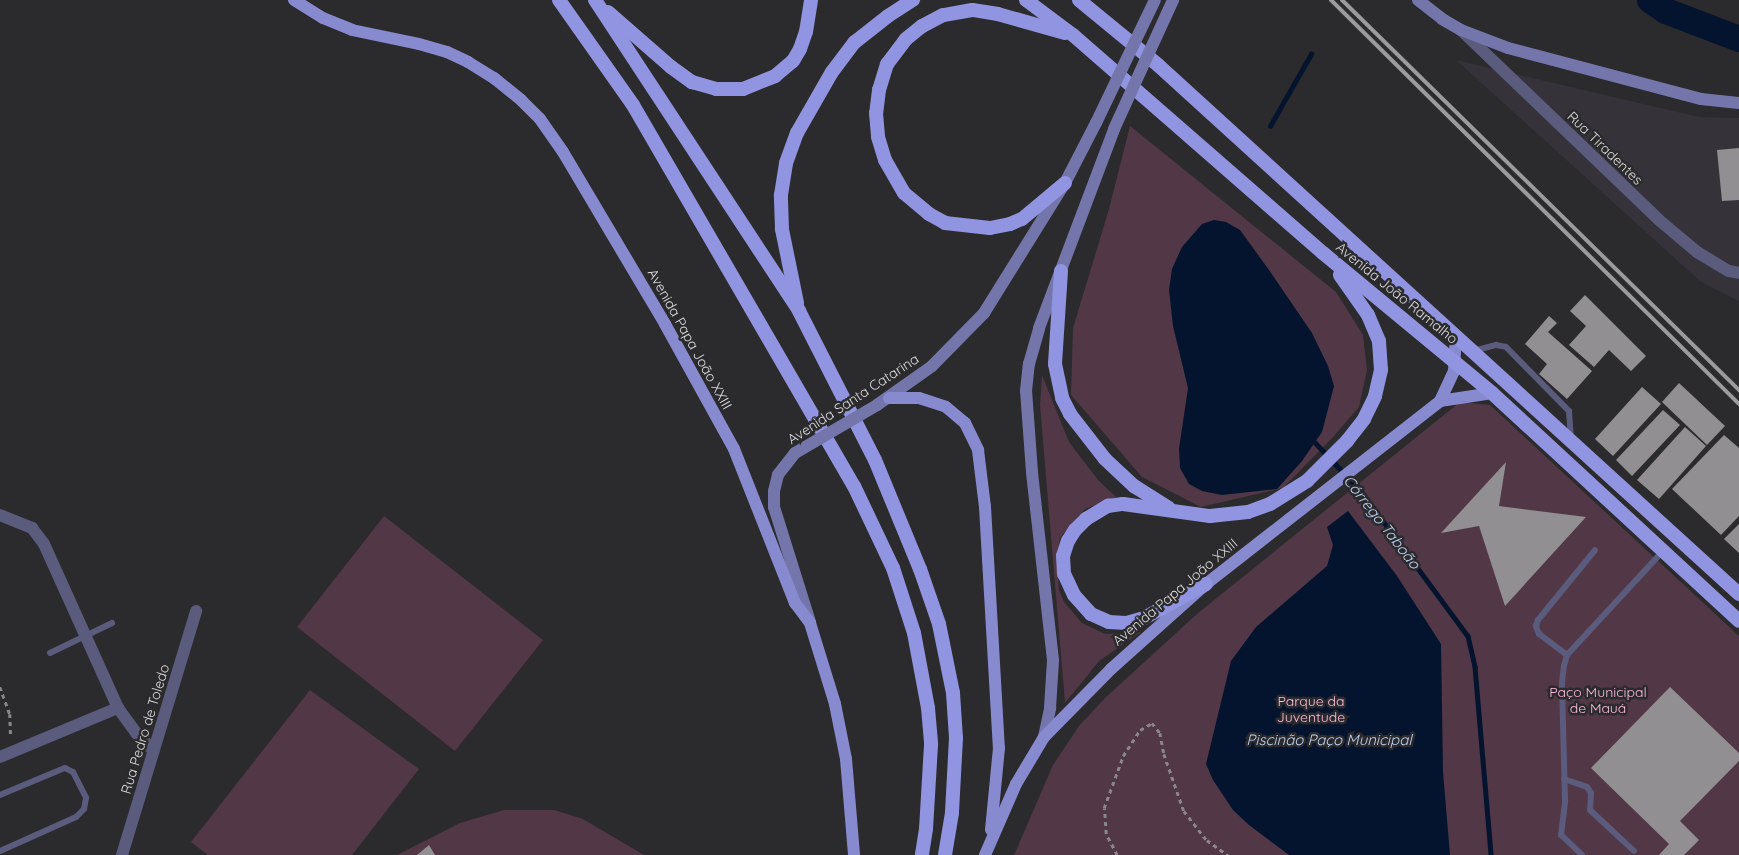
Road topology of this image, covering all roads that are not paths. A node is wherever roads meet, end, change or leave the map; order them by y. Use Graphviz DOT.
graph roads {
  1 [pos="294,0"];
  2 [pos="559,0"];
  3 [pos="595,0"];
  4 [pos="811,0"];
  5 [pos="913,0"];
  6 [pos="1026,0"];
  7 [pos="1079,0"];
  8 [pos="1154,0"];
  9 [pos="1173,0"];
  10 [pos="1418,0"];
  11 [pos="1090,5"];
  12 [pos="1461,30"];
  13 [pos="1073,35"];
  14 [pos="1739,103"];
  15 [pos="1065,183"];
  16 [pos="1322,253"];
  17 [pos="1061,272"];
  18 [pos="1739,273"];
  19 [pos="799,311"];
  20 [pos="1456,336"];
  21 [pos="1472,351"];
  22 [pos="1456,361"];
  23 [pos="1492,393"];
  24 [pos="889,398"];
  25 [pos="1440,401"];
  26 [pos="1571,441"];
  27 [pos="1174,511"];
  28 [pos="0,515"];
  29 [pos="1595,550"];
  30 [pos="1663,551"];
  31 [pos="1206,584"];
  32 [pos="1739,594"];
  33 [pos="196,612"];
  34 [pos="1739,621"];
  35 [pos="112,623"];
  36 [pos="810,623"];
  37 [pos="86,636"];
  38 [pos="50,653"];
  39 [pos="1568,655"];
  40 [pos="118,708"];
  41 [pos="1044,737"];
  42 [pos="154,751"];
  43 [pos="4,755"];
  44 [pos="1564,779"];
  45 [pos="0,795"];
  46 [pos="991,838"];
  47 [pos="1634,850"];
  48 [pos="0,851"];
  49 [pos="122,855"];
  50 [pos="854,855"];
  51 [pos="922,855"];
  52 [pos="945,855"];
  53 [pos="985,855"];
  54 [pos="1582,855"];
  1 -- 36 [label="main road, Avenida Papa João XXIII"];
  2 -- 51 [label="highway"];
  3 -- 4 [label="highway"];
  3 -- 19 [label="highway"];
  5 -- 19 [label="highway"];
  6 -- 13 [label="highway, Avenida João Ramalho"];
  7 -- 11 [label="highway, Avenida João Ramalho"];
  8 -- 15 [label="main road, Avenida Santa Catarina, bridge"];
  9 -- 17 [label="main road, bridge"];
  10 -- 12 [label="main road"];
  11 -- 20 [label="highway, Avenida João Ramalho"];
  12 -- 14 [label="main road"];
  12 -- 18 [label="street, Rua Tiradentes"];
  13 -- 15 [label="highway"];
  13 -- 16 [label="highway, Avenida João Ramalho"];
  15 -- 24 [label="main road, Avenida Santa Catarina"];
  16 -- 22 [label="highway, Avenida João Ramalho"];
  16 -- 27 [label="highway"];
  17 -- 27 [label="highway"];
  17 -- 41 [label="main road"];
  19 -- 52 [label="highway"];
  20 -- 21 [label="highway, Avenida João Ramalho"];
  20 -- 22 [label="main road, Avenida Papa João XXIII"];
  21 -- 26 [label="highway, Avenida João Ramalho"];
  21 -- 26 [label="lane"];
  22 -- 23 [label="highway, Avenida João Ramalho"];
  22 -- 25 [label="main road, Avenida Papa João XXIII"];
  23 -- 25 [label="main road, Avenida Papa João XXIII"];
  23 -- 30 [label="highway, Avenida João Ramalho"];
  24 -- 36 [label="main road, Avenida Santa Catarina, bridge"];
  24 -- 46 [label="main road"];
  25 -- 31 [label="main road, Avenida Papa João XXIII"];
  26 -- 32 [label="highway, Avenida João Ramalho"];
  27 -- 31 [label="highway"];
  28 -- 37 [label="street"];
  29 -- 39 [label="lane"];
  30 -- 34 [label="highway, Avenida João Ramalho"];
  30 -- 39 [label="lane"];
  31 -- 41 [label="main road, Avenida Papa João XXIII"];
  33 -- 42 [label="street, Rua Pedro de Toledo"];
  35 -- 37 [label="lane"];
  36 -- 50 [label="main road, Avenida Papa João XXIII"];
  37 -- 38 [label="lane"];
  37 -- 40 [label="street"];
  39 -- 44 [label="lane"];
  40 -- 42 [label="street"];
  40 -- 43 [label="street"];
  41 -- 46 [label="main road, Avenida Papa João XXIII"];
  42 -- 49 [label="street, Rua Pedro de Toledo"];
  44 -- 47 [label="lane"];
  44 -- 54 [label="lane"];
  45 -- 48 [label="lane"];
  46 -- 53 [label="main road, Avenida Papa João XXIII"];
}
